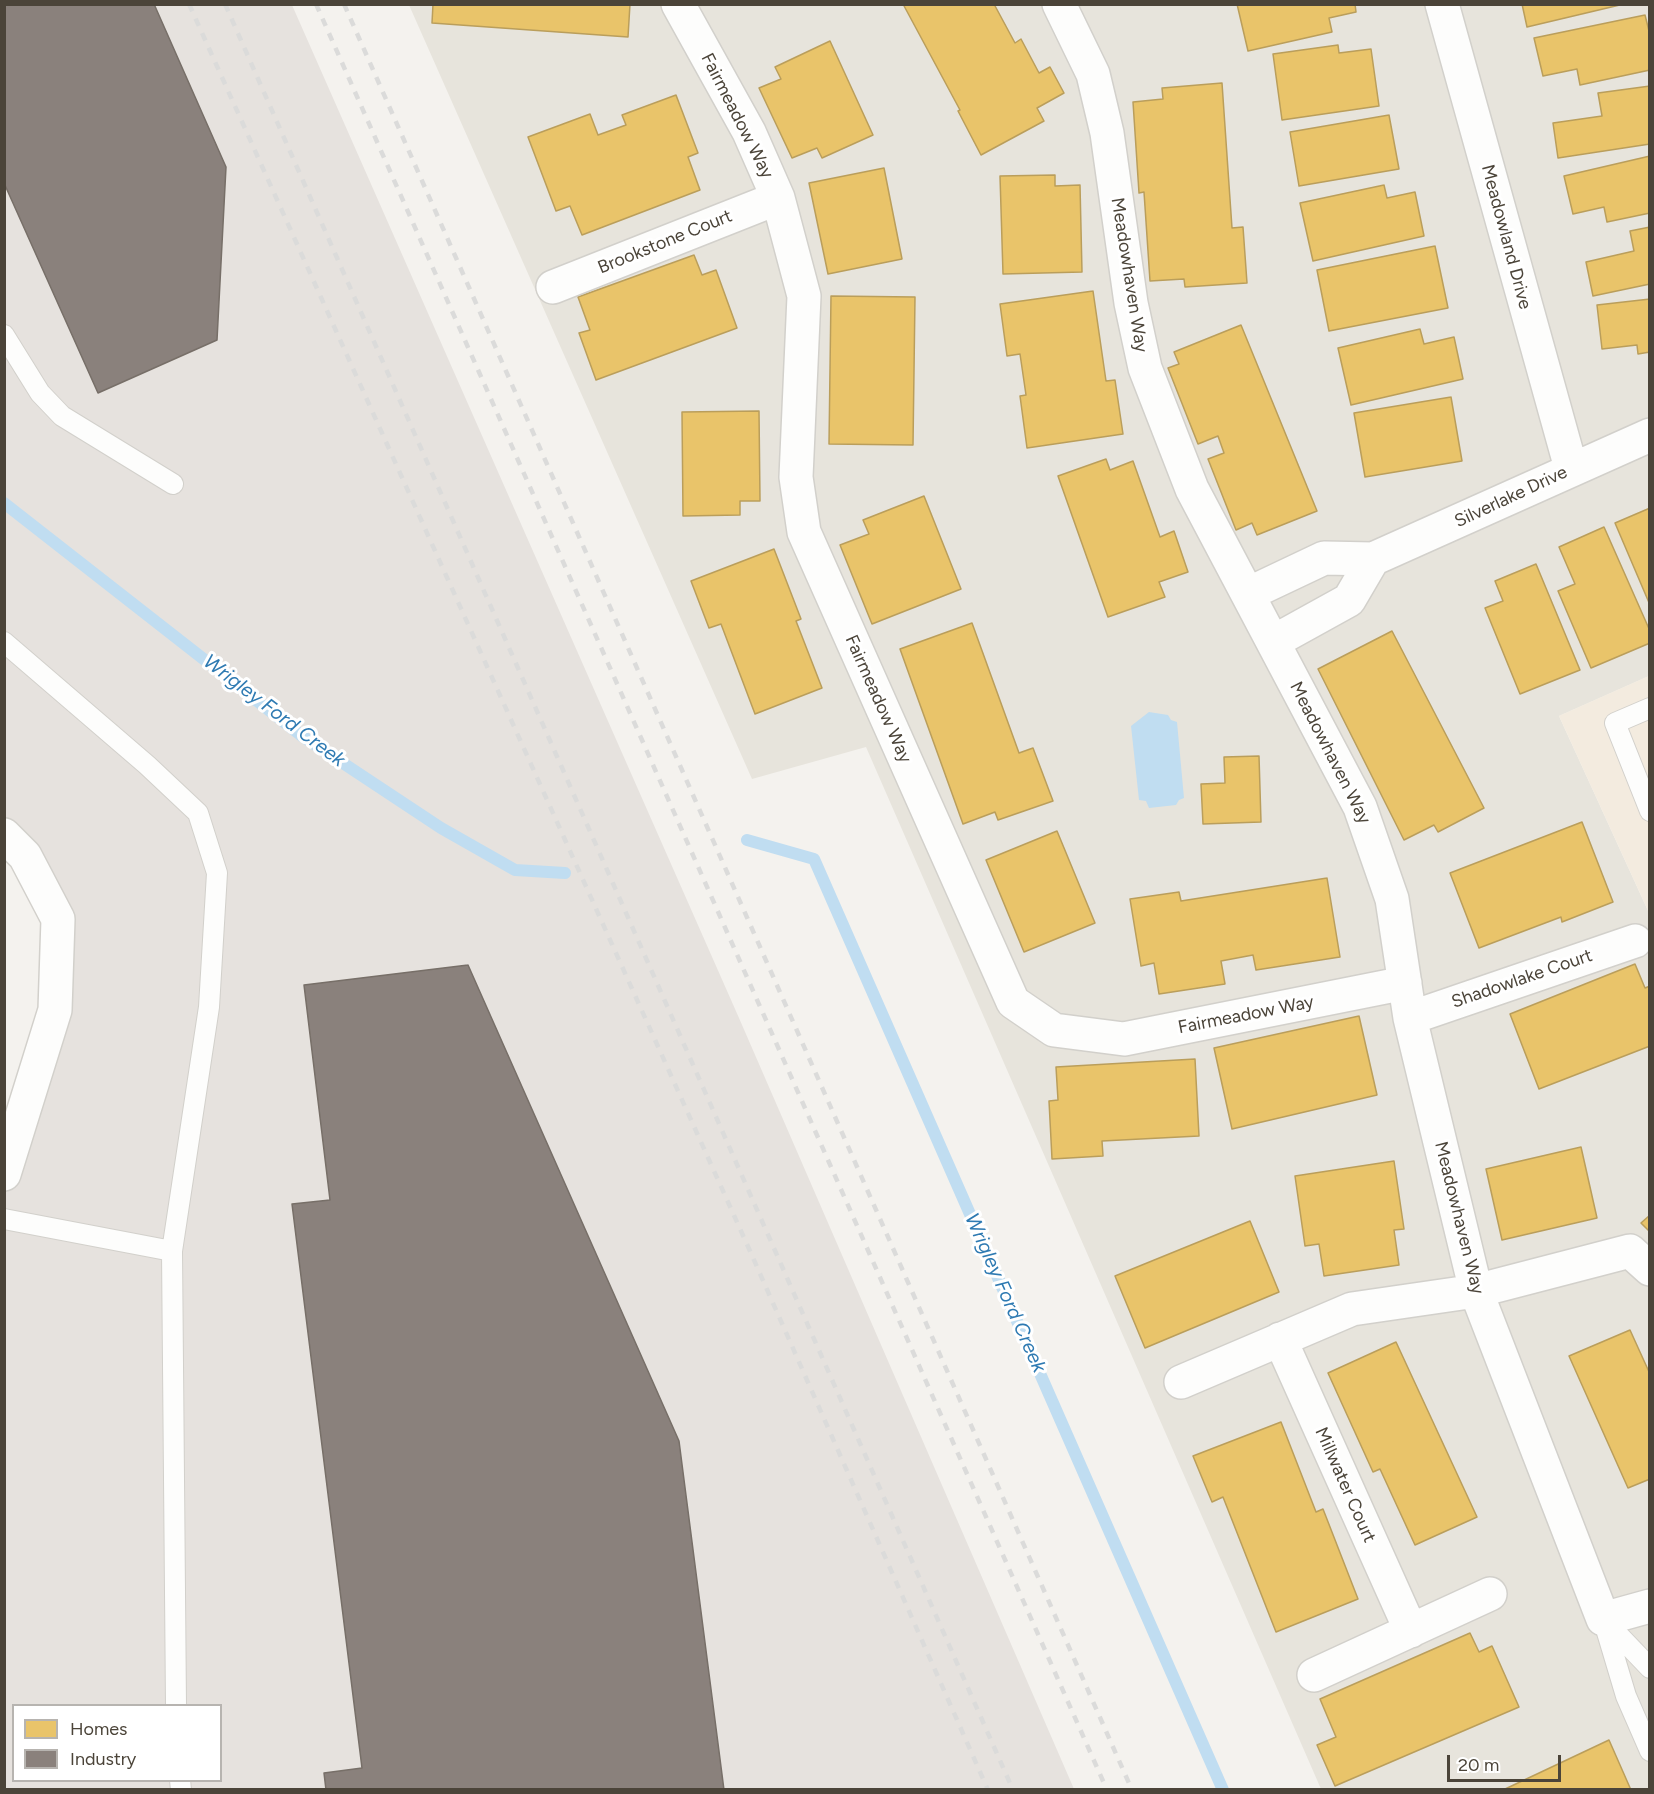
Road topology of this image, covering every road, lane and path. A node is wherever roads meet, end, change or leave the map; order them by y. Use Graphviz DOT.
graph roads {
  1 [pos="678,4"];
  2 [pos="1059,4"];
  3 [pos="1442,4"];
  4 [pos="777,198"];
  5 [pos="553,287"];
  6 [pos="4,335"];
  7 [pos="1650,435"];
  8 [pos="1571,468"];
  9 [pos="173,484"];
  10 [pos="1373,560"];
  11 [pos="1248,594"];
  12 [pos="4,642"];
  13 [pos="1274,642"];
  14 [pos="1650,708"];
  15 [pos="1650,812"];
  16 [pos="4,835"];
  17 [pos="1635,941"];
  18 [pos="1405,983"];
  19 [pos="1410,1018"];
  20 [pos="4,1174"];
  21 [pos="4,1219"];
  22 [pos="172,1251"];
  23 [pos="1650,1269"];
  24 [pos="1476,1291"];
  25 [pos="1280,1339"];
  26 [pos="1181,1382"];
  27 [pos="1490,1594"];
  28 [pos="1650,1606"];
  29 [pos="1603,1619"];
  30 [pos="1411,1631"];
  31 [pos="1650,1668"];
  32 [pos="1314,1676"];
  33 [pos="176,1704"];
  34 [pos="1650,1751"];
  1 -- 4 [label="street, Fairmeadow Way"];
  2 -- 11 [label="street, Meadowhaven Way"];
  3 -- 8 [label="street, Meadowland Drive"];
  4 -- 5 [label="street, Brookstone Court"];
  4 -- 18 [label="street, Fairmeadow Way"];
  6 -- 9 [label="lane"];
  7 -- 8 [label="street, Silverlake Drive"];
  8 -- 10 [label="street, Silverlake Drive"];
  10 -- 11 [label="street, Silverlake Drive"];
  10 -- 13 [label="street"];
  11 -- 13 [label="street, Meadowhaven Way"];
  12 -- 22 [label="lane"];
  13 -- 18 [label="street, Meadowhaven Way"];
  14 -- 15 [label="lane"];
  16 -- 20 [label="street"];
  17 -- 19 [label="street, Shadowlake Court"];
  18 -- 19 [label="street, Meadowhaven Way"];
  19 -- 24 [label="street, Meadowhaven Way"];
  21 -- 22 [label="lane"];
  22 -- 33 [label="lane"];
  23 -- 24 [label="street"];
  24 -- 25 [label="street"];
  24 -- 29 [label="street, Meadowhaven Way"];
  25 -- 26 [label="street"];
  25 -- 30 [label="street, Millwater Court"];
  27 -- 30 [label="street"];
  28 -- 29 [label="street"];
  29 -- 31 [label="lane"];
  29 -- 34 [label="lane"];
  30 -- 32 [label="street"];
}
